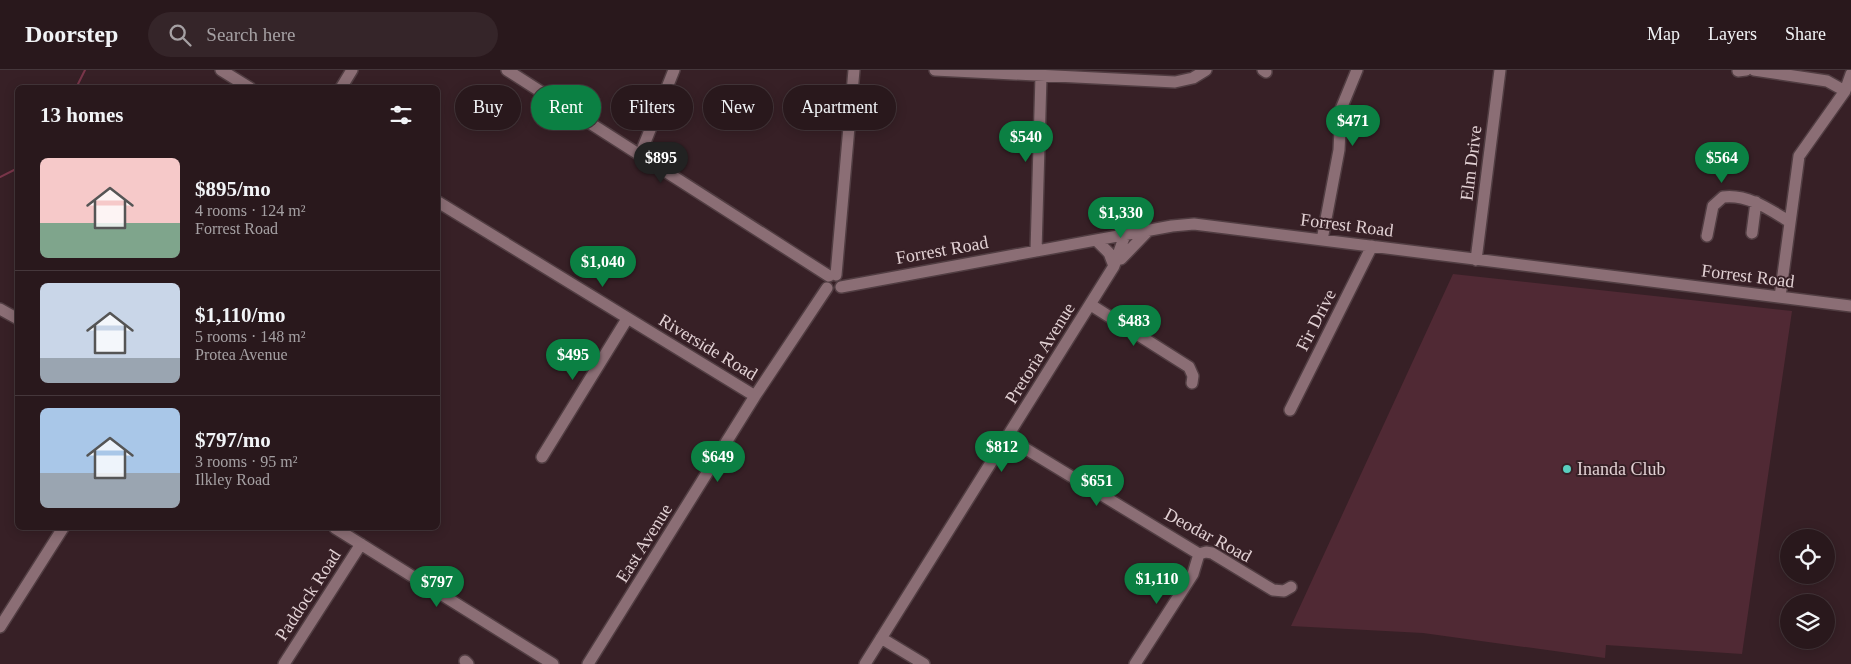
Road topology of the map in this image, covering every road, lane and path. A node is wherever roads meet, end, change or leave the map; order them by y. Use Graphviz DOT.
graph roads {
  1 [pos="222,70"];
  2 [pos="352,70"];
  3 [pos="507,70"];
  4 [pos="674,70"];
  5 [pos="854,70"];
  6 [pos="935,70"];
  7 [pos="1206,70"];
  8 [pos="1357,70"];
  9 [pos="1500,70"];
  10 [pos="1754,70"];
  11 [pos="1037,74"];
  12 [pos="1114,74"];
  13 [pos="1851,74"];
  14 [pos="1143,75"];
  15 [pos="245,85"];
  16 [pos="343,85"];
  17 [pos="1846,91"];
  18 [pos="640,155"];
  19 [pos="1756,202"];
  20 [pos="440,203"];
  21 [pos="1790,222"];
  22 [pos="1148,231"];
  23 [pos="1752,233"];
  24 [pos="1125,234"];
  25 [pos="1707,236"];
  26 [pos="1096,240"];
  27 [pos="1322,240"];
  28 [pos="1372,246"];
  29 [pos="1036,251"];
  30 [pos="1476,260"];
  31 [pos="1114,266"];
  32 [pos="831,280"];
  33 [pos="1780,297"];
  34 [pos="1091,305"];
  35 [pos="1851,306"];
  36 [pos="0,309"];
  37 [pos="15,317"];
  38 [pos="627,319"];
  39 [pos="1192,383"];
  40 [pos="755,396"];
  41 [pos="1290,410"];
  42 [pos="1008,438"];
  43 [pos="542,457"];
  44 [pos="62,530"];
  45 [pos="338,530"];
  46 [pos="362,544"];
  47 [pos="1199,554"];
  48 [pos="1291,587"];
  49 [pos="0,627"];
  50 [pos="881,638"];
  51 [pos="284,664"];
  52 [pos="553,664"];
  53 [pos="588,664"];
  54 [pos="865,664"];
  55 [pos="924,664"];
  56 [pos="1135,664"];
  1 -- 15 [label="street"];
  2 -- 16 [label="street"];
  3 -- 18 [label="street"];
  4 -- 18 [label="street"];
  5 -- 32 [label="street"];
  6 -- 11 [label="street"];
  7 -- 14 [label="street"];
  8 -- 27 [label="street"];
  9 -- 30 [label="street, Elm Drive"];
  10 -- 17 [label="street"];
  11 -- 12 [label="street"];
  11 -- 29 [label="street"];
  12 -- 14 [label="street"];
  13 -- 17 [label="street"];
  17 -- 21 [label="street"];
  18 -- 32 [label="street"];
  19 -- 21 [label="street"];
  19 -- 23 [label="street"];
  19 -- 25 [label="street"];
  20 -- 38 [label="street, Riverside Road"];
  21 -- 33 [label="street"];
  22 -- 24 [label="street, Forrest Road"];
  22 -- 27 [label="street, Forrest Road"];
  22 -- 31 [label="street"];
  24 -- 26 [label="street, Forrest Road"];
  24 -- 31 [label="street, Pretoria Avenue"];
  26 -- 29 [label="street, Forrest Road"];
  26 -- 31 [label="street"];
  27 -- 28 [label="street, Forrest Road"];
  28 -- 30 [label="street, Forrest Road"];
  28 -- 41 [label="street, Fir Drive"];
  29 -- 32 [label="street, Forrest Road"];
  30 -- 33 [label="street, Forrest Road"];
  31 -- 34 [label="street, Pretoria Avenue"];
  32 -- 40 [label="street, East Avenue"];
  33 -- 35 [label="street, Forrest Road"];
  34 -- 39 [label="street"];
  34 -- 42 [label="street, Pretoria Avenue"];
  36 -- 37 [label="street"];
  38 -- 40 [label="street, Riverside Road"];
  38 -- 43 [label="street"];
  40 -- 53 [label="street, East Avenue"];
  42 -- 47 [label="street, Deodar Road"];
  42 -- 50 [label="street, Pretoria Avenue"];
  44 -- 49 [label="street"];
  45 -- 46 [label="street"];
  46 -- 51 [label="street, Paddock Road"];
  46 -- 52 [label="street"];
  47 -- 48 [label="street, Deodar Road"];
  47 -- 56 [label="street"];
  50 -- 54 [label="street, Pretoria Avenue"];
  50 -- 55 [label="street"];
}
